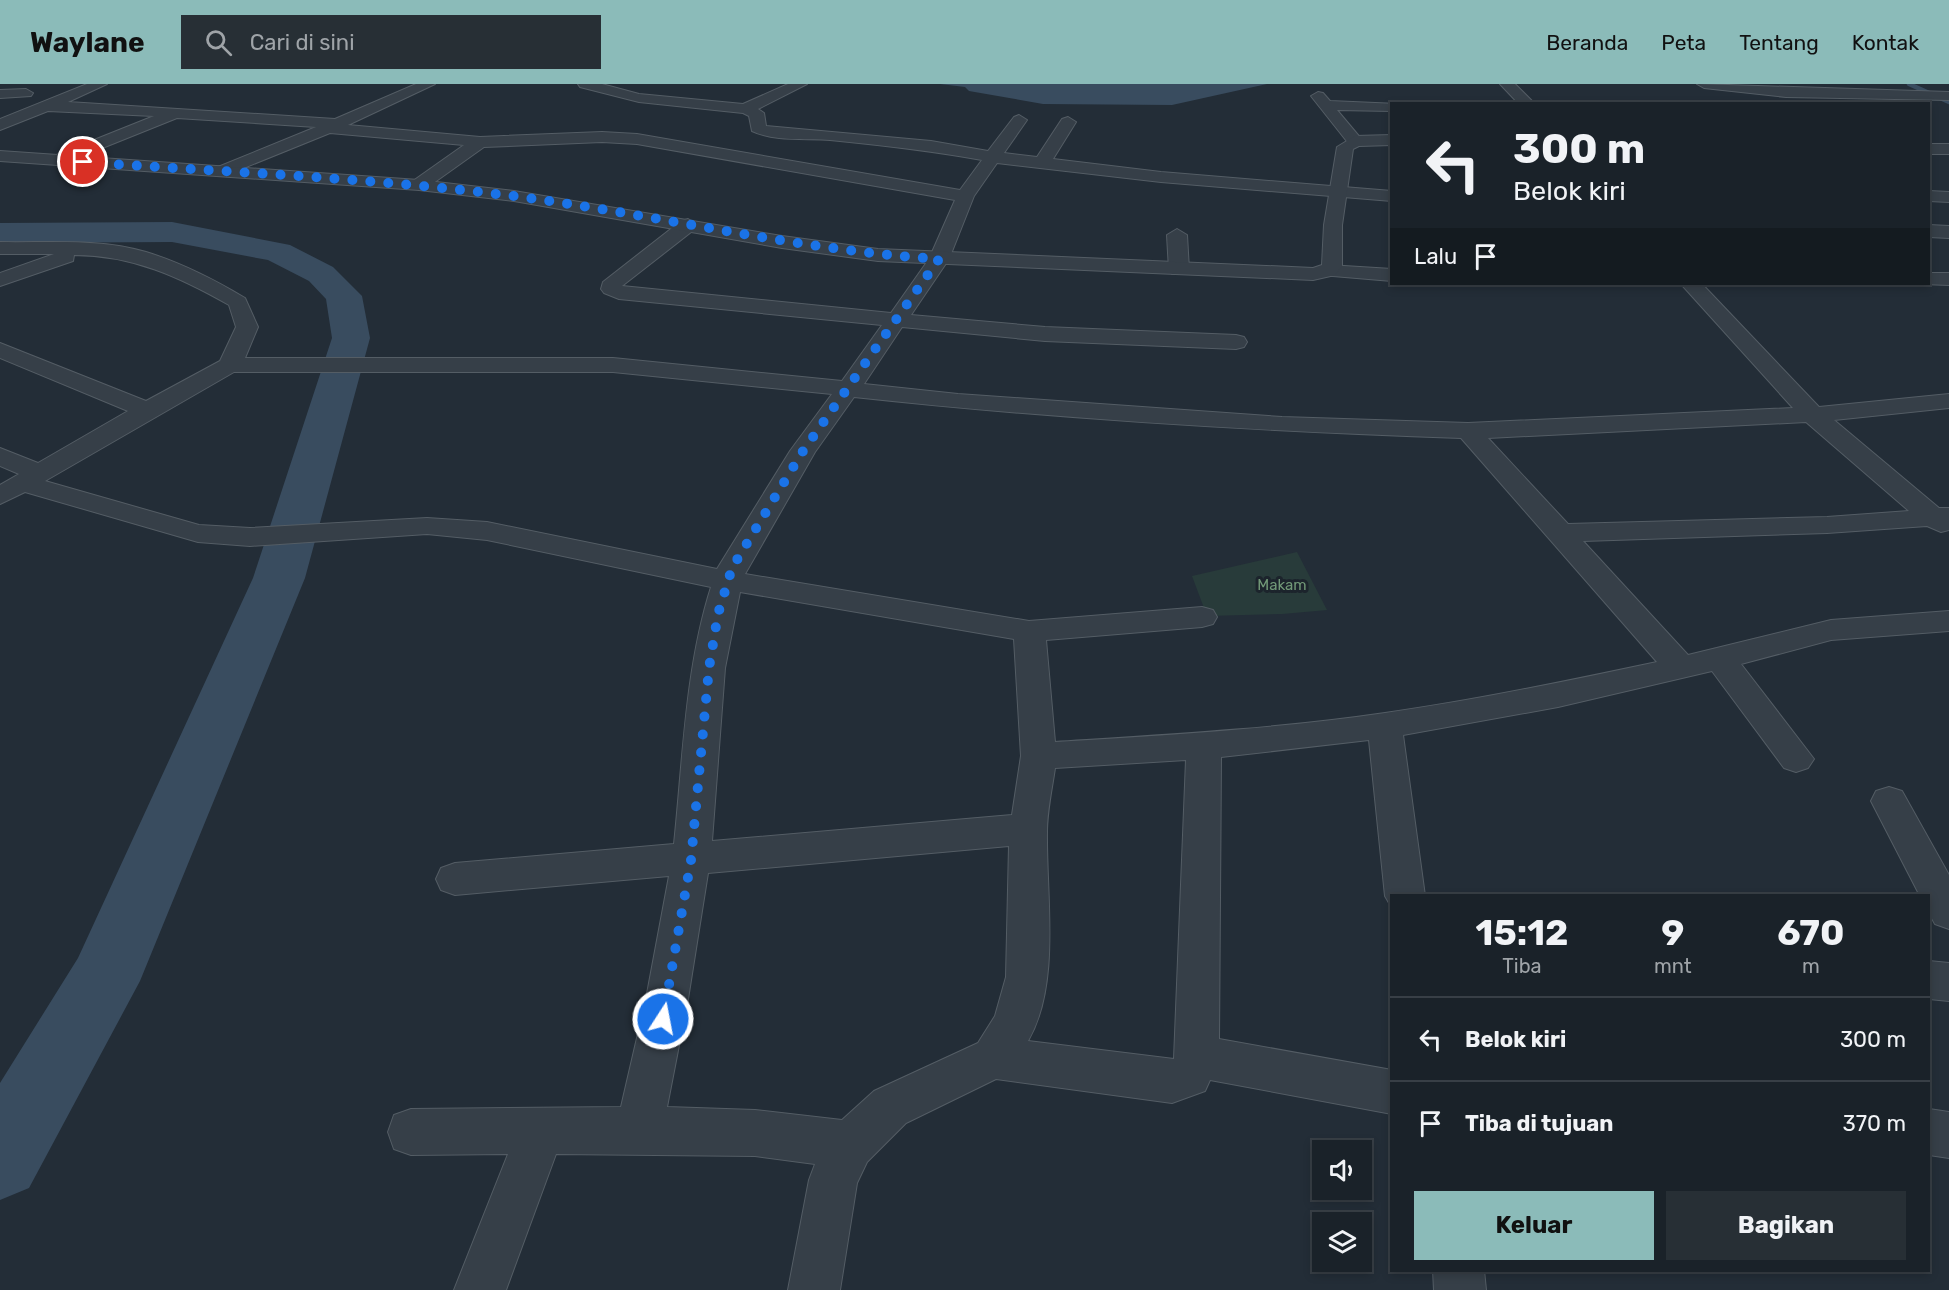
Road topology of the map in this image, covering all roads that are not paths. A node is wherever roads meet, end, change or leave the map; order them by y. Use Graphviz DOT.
graph roads {
  1 [pos="100,84"];
  2 [pos="428,84"];
  3 [pos="585,84"];
  4 [pos="800,84"];
  5 [pos="1507,84"];
  6 [pos="1704,84"];
  7 [pos="1770,84"];
  8 [pos="762,86"];
  9 [pos="784,91"];
  10 [pos="26,93"];
  11 [pos="1786,93"];
  12 [pos="0,94"];
  13 [pos="1939,96"];
  14 [pos="1526,102"];
  15 [pos="1805,102"];
  16 [pos="48,106"];
  17 [pos="1390,106"];
  18 [pos="745,109"];
  19 [pos="175,112"];
  20 [pos="1019,120"];
  21 [pos="1068,122"];
  22 [pos="0,126"];
  23 [pos="333,126"];
  24 [pos="1390,140"];
  25 [pos="1355,141"];
  26 [pos="480,142"];
  27 [pos="1930,149"];
  28 [pos="1949,149"];
  29 [pos="0,156"];
  30 [pos="991,158"];
  31 [pos="60,160"];
  32 [pos="1042,163"];
  33 [pos="224,171"];
  34 [pos="418,185"];
  35 [pos="1337,193"];
  36 [pos="965,196"];
  37 [pos="1390,196"];
  38 [pos="1930,196"];
  39 [pos="1949,196"];
  40 [pos="688,225"];
  41 [pos="1930,231"];
  42 [pos="1949,232"];
  43 [pos="1177,234"];
  44 [pos="0,248"];
  45 [pos="89,249"];
  46 [pos="939,259"];
  47 [pos="1179,270"];
  48 [pos="1328,272"];
  49 [pos="1390,275"];
  50 [pos="1930,279"];
  51 [pos="1949,279"];
  52 [pos="0,280"];
  53 [pos="1692,285"];
  54 [pos="896,321"];
  55 [pos="1236,342"];
  56 [pos="0,350"];
  57 [pos="230,365"];
  58 [pos="848,389"];
  59 [pos="1949,401"];
  60 [pos="147,410"];
  61 [pos="1813,415"];
  62 [pos="1468,431"];
  63 [pos="0,456"];
  64 [pos="20,484"];
  65 [pos="1943,521"];
  66 [pos="1562,533"];
  67 [pos="728,581"];
  68 [pos="1202,617"];
  69 [pos="1949,621"];
  70 [pos="1029,631"];
  71 [pos="1719,658"];
  72 [pos="1681,668"];
  73 [pos="1384,726"];
  74 [pos="1204,746"];
  75 [pos="1039,756"];
  76 [pos="1796,759"];
  77 [pos="1889,801"];
  78 [pos="1028,829"];
  79 [pos="691,860"];
  80 [pos="455,879"];
  81 [pos="1405,894"];
  82 [pos="1949,912"];
  83 [pos="1930,980"];
  84 [pos="1949,982"];
  85 [pos="1197,1056"];
  86 [pos="994,1059"];
  87 [pos="1390,1092"];
  88 [pos="541,1130"];
  89 [pos="639,1130"];
  90 [pos="411,1132"];
  91 [pos="850,1145"];
  92 [pos="1458,1272"];
  93 [pos="480,1290"];
  94 [pos="814,1290"];
  95 [pos="1460,1290"];
  1 -- 16 [label="street"];
  2 -- 23 [label="street"];
  3 -- 18 [label="street"];
  4 -- 9 [label="street"];
  5 -- 14 [label="street"];
  6 -- 11 [label="street"];
  7 -- 11 [label="street"];
  8 -- 9 [label="street"];
  9 -- 18 [label="street"];
  10 -- 12 [label="street"];
  11 -- 13 [label="street"];
  11 -- 15 [label="street"];
  16 -- 19 [label="street"];
  16 -- 22 [label="street"];
  17 -- 25 [label="street"];
  18 -- 30 [label="street"];
  19 -- 23 [label="street"];
  19 -- 31 [label="street"];
  20 -- 30 [label="street"];
  21 -- 32 [label="street"];
  23 -- 26 [label="street"];
  23 -- 33 [label="street"];
  24 -- 25 [label="street"];
  25 -- 35 [label="street"];
  26 -- 34 [label="street"];
  26 -- 36 [label="street"];
  27 -- 28 [label="street"];
  29 -- 31 [label="street"];
  30 -- 32 [label="street"];
  30 -- 36 [label="street"];
  31 -- 33 [label="street"];
  32 -- 35 [label="street"];
  33 -- 34 [label="street"];
  34 -- 40 [label="street"];
  35 -- 37 [label="street"];
  35 -- 48 [label="street"];
  36 -- 46 [label="street"];
  38 -- 39 [label="street"];
  40 -- 46 [label="street"];
  40 -- 54 [label="street"];
  41 -- 42 [label="street"];
  43 -- 47 [label="street"];
  44 -- 45 [label="street"];
  45 -- 52 [label="street"];
  45 -- 57 [label="street"];
  46 -- 47 [label="street"];
  46 -- 54 [label="street"];
  47 -- 48 [label="street"];
  48 -- 49 [label="street"];
  50 -- 51 [label="street"];
  53 -- 61 [label="street"];
  54 -- 55 [label="street"];
  54 -- 58 [label="street"];
  56 -- 60 [label="street"];
  57 -- 58 [label="street"];
  57 -- 60 [label="street"];
  58 -- 62 [label="street"];
  58 -- 67 [label="street"];
  59 -- 61 [label="street"];
  60 -- 64 [label="street"];
  61 -- 62 [label="street"];
  61 -- 65 [label="street"];
  62 -- 66 [label="street"];
  63 -- 64 [label="street"];
  64 -- 67 [label="street"];
  65 -- 66 [label="street"];
  66 -- 72 [label="street"];
  67 -- 70 [label="street"];
  67 -- 79 [label="street"];
  68 -- 70 [label="street"];
  69 -- 71 [label="street"];
  70 -- 75 [label="street"];
  71 -- 72 [label="street"];
  71 -- 76 [label="street"];
  72 -- 73 [label="street"];
  73 -- 74 [label="street"];
  73 -- 81 [label="street"];
  74 -- 75 [label="street"];
  74 -- 85 [label="street"];
  75 -- 78 [label="street"];
  77 -- 82 [label="street"];
  78 -- 79 [label="street"];
  78 -- 86 [label="street"];
  79 -- 80 [label="street"];
  79 -- 89 [label="street"];
  83 -- 84 [label="street"];
  85 -- 86 [label="street"];
  85 -- 87 [label="street"];
  86 -- 91 [label="street"];
  88 -- 89 [label="street"];
  88 -- 90 [label="street"];
  88 -- 93 [label="street"];
  89 -- 91 [label="street"];
  91 -- 94 [label="street"];
  92 -- 95 [label="street"];
}
